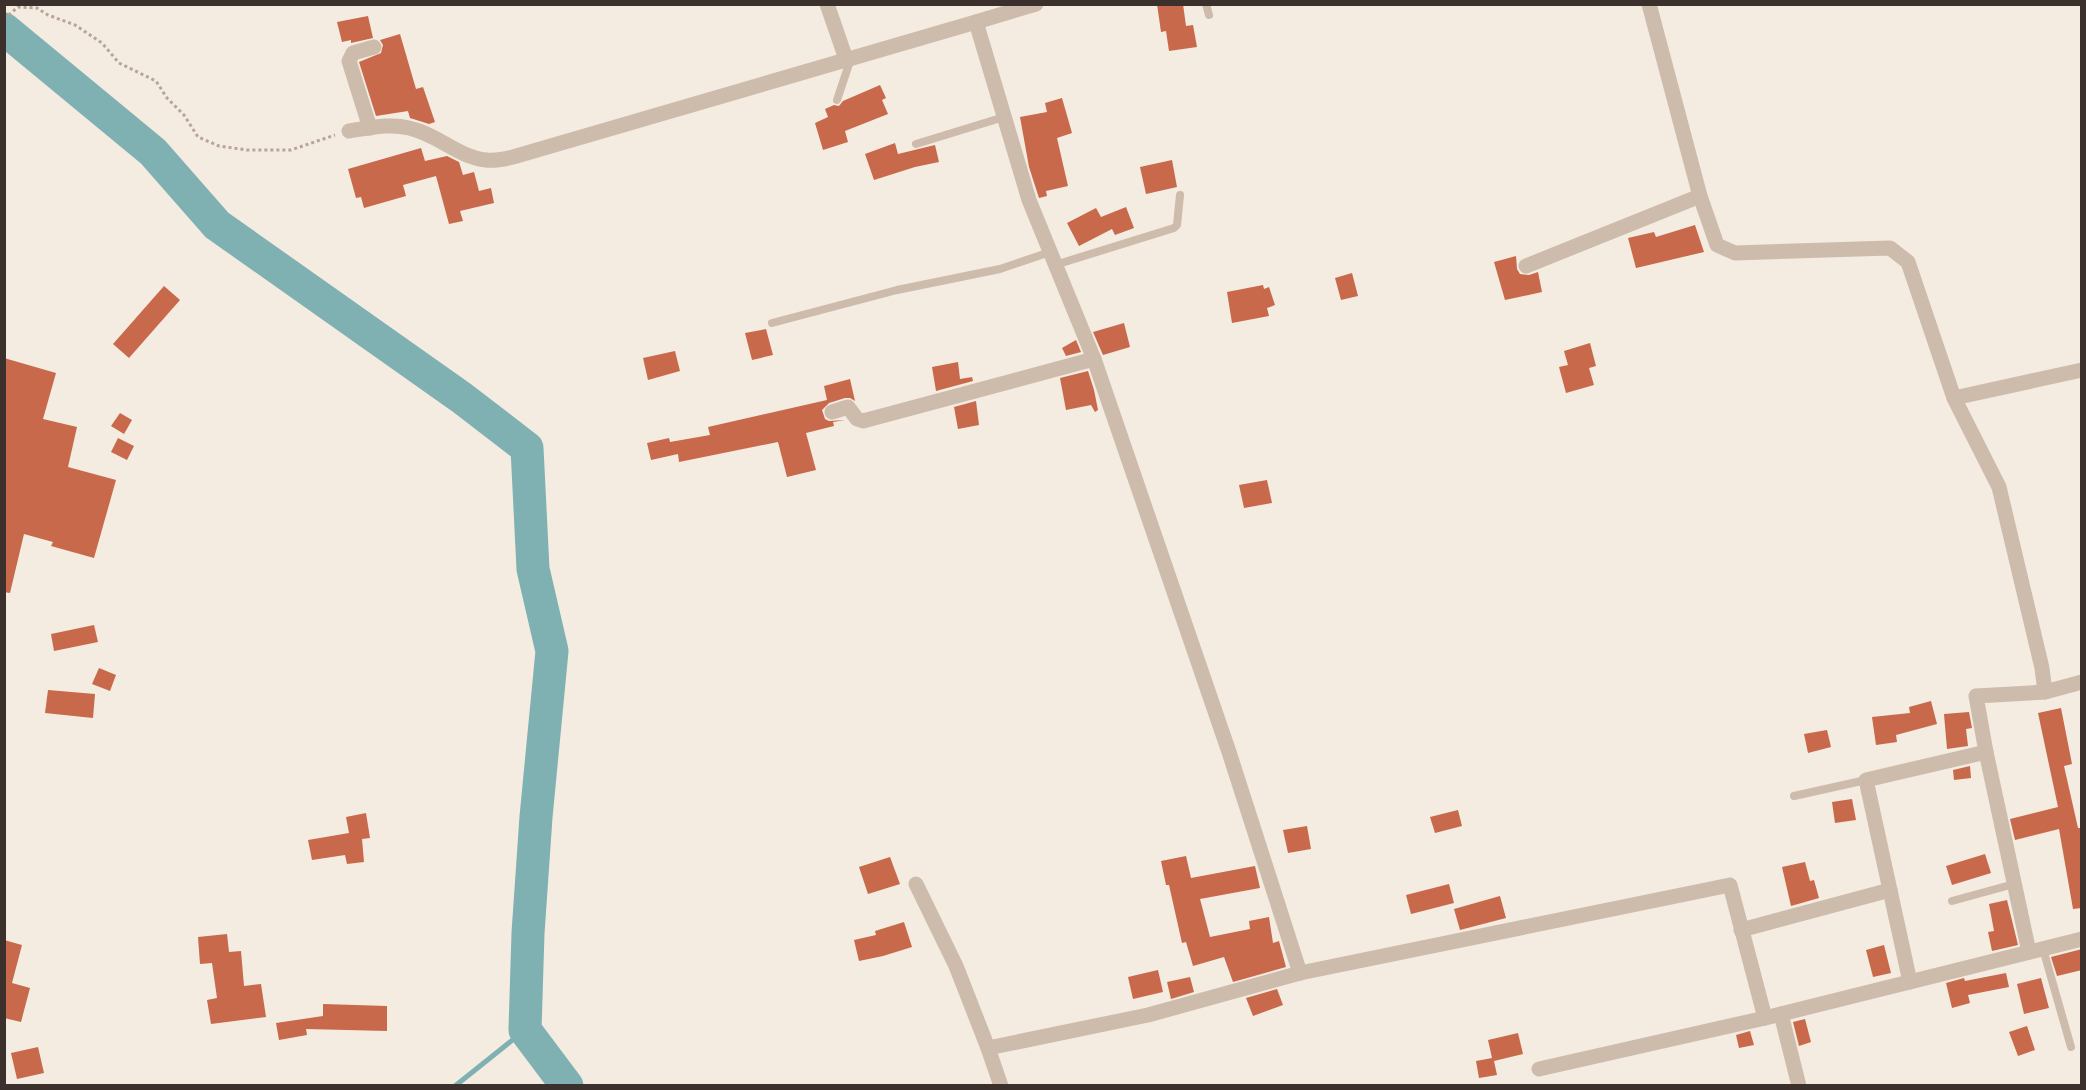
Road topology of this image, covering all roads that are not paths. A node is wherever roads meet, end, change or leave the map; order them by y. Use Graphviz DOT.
graph roads {
  1 [pos="827,4"];
  2 [pos="1036,4"];
  3 [pos="1206,4"];
  4 [pos="1648,4"];
  5 [pos="1209,15"];
  6 [pos="976,22"];
  7 [pos="374,47"];
  8 [pos="849,58"];
  9 [pos="837,100"];
  10 [pos="1004,117"];
  11 [pos="370,128"];
  12 [pos="349,131"];
  13 [pos="916,144"];
  14 [pos="1180,195"];
  15 [pos="1700,196"];
  16 [pos="1053,258"];
  17 [pos="1526,266"];
  18 [pos="772,323"];
  19 [pos="1094,360"];
  20 [pos="2082,370"];
  21 [pos="1954,398"];
  22 [pos="832,412"];
  23 [pos="2082,682"];
  24 [pos="2045,692"];
  25 [pos="1986,752"];
  26 [pos="1866,780"];
  27 [pos="1794,796"];
  28 [pos="916,884"];
  29 [pos="2014,884"];
  30 [pos="1890,890"];
  31 [pos="1952,901"];
  32 [pos="1742,930"];
  33 [pos="2082,939"];
  34 [pos="2036,950"];
  35 [pos="1300,973"];
  36 [pos="1910,982"];
  37 [pos="1781,1014"];
  38 [pos="1765,1018"];
  39 [pos="2071,1047"];
  40 [pos="988,1048"];
  41 [pos="1539,1069"];
  42 [pos="1001,1086"];
  43 [pos="1799,1086"];
  1 -- 8 [label="street"];
  2 -- 6 [label="street"];
  3 -- 5 [label="lane"];
  4 -- 15 [label="street"];
  6 -- 8 [label="street"];
  6 -- 10 [label="street"];
  7 -- 11 [label="street"];
  8 -- 9 [label="lane"];
  8 -- 11 [label="street"];
  10 -- 13 [label="lane"];
  10 -- 16 [label="street"];
  11 -- 12 [label="street"];
  14 -- 16 [label="lane"];
  15 -- 17 [label="street"];
  15 -- 21 [label="street"];
  16 -- 18 [label="lane"];
  16 -- 19 [label="street"];
  19 -- 22 [label="street"];
  19 -- 35 [label="street"];
  20 -- 21 [label="street"];
  21 -- 24 [label="street"];
  23 -- 24 [label="street"];
  24 -- 25 [label="street"];
  25 -- 26 [label="street"];
  25 -- 29 [label="street"];
  26 -- 27 [label="lane"];
  26 -- 30 [label="street"];
  28 -- 40 [label="street"];
  29 -- 31 [label="lane"];
  29 -- 34 [label="street"];
  30 -- 32 [label="street"];
  30 -- 36 [label="street"];
  32 -- 35 [label="street"];
  32 -- 38 [label="street"];
  33 -- 34 [label="street"];
  34 -- 36 [label="street"];
  34 -- 39 [label="lane"];
  35 -- 40 [label="street"];
  36 -- 37 [label="street"];
  37 -- 38 [label="street"];
  37 -- 43 [label="street"];
  38 -- 41 [label="street"];
  40 -- 42 [label="street"];
}
